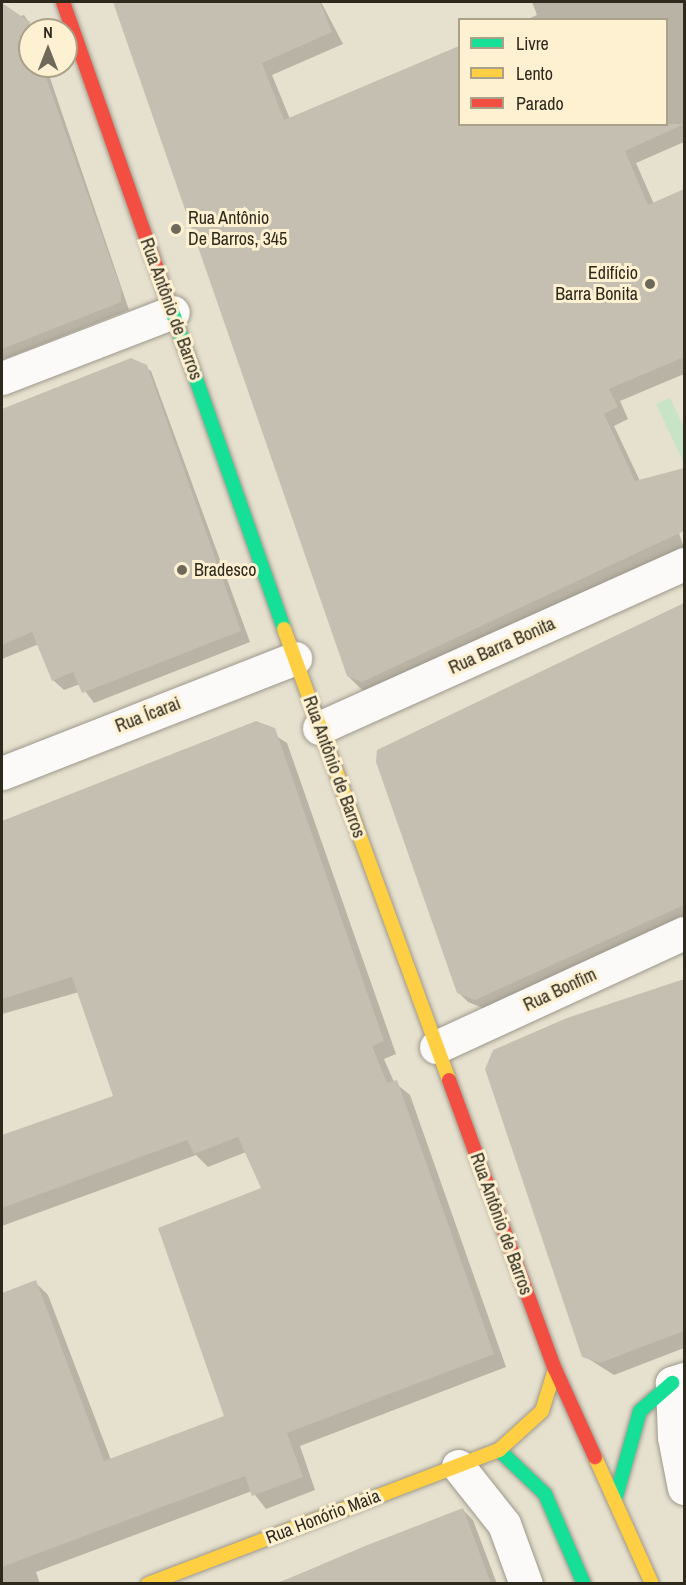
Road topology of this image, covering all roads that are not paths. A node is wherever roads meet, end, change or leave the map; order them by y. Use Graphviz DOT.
graph roads {
  1 [pos="63,2"];
  2 [pos="173,312"];
  3 [pos="2,378"];
  4 [pos="684,564"];
  5 [pos="295,658"];
  6 [pos="319,729"];
  7 [pos="2,773"];
  8 [pos="684,933"];
  9 [pos="436,1047"];
  10 [pos="555,1369"];
  11 [pos="678,1381"];
  12 [pos="499,1450"];
  13 [pos="458,1466"];
  14 [pos="684,1488"];
  15 [pos="615,1500"];
  16 [pos="148,1584"];
  17 [pos="526,1584"];
  18 [pos="584,1584"];
  19 [pos="652,1584"];
  1 -- 2 [label="main road, Rua Antônio de Barros"];
  2 -- 3 [label="street"];
  2 -- 5 [label="main road, Rua Antônio de Barros"];
  4 -- 6 [label="street, Rua Barra Bonita"];
  5 -- 6 [label="main road, Rua Antônio de Barros"];
  5 -- 7 [label="street, Rua Ícarai"];
  6 -- 9 [label="main road, Rua Antônio de Barros"];
  8 -- 9 [label="street, Rua Bonfim"];
  9 -- 10 [label="main road, Rua Antônio de Barros"];
  10 -- 12 [label="main road"];
  10 -- 15 [label="main road, Rua Antônio de Barros"];
  11 -- 14 [label="street"];
  11 -- 15 [label="main road"];
  12 -- 13 [label="main road, Rua Honório Maia"];
  12 -- 18 [label="main road"];
  13 -- 16 [label="main road, Rua Honório Maia"];
  13 -- 17 [label="street"];
  15 -- 19 [label="main road, Rua Antônio de Barros"];
}
